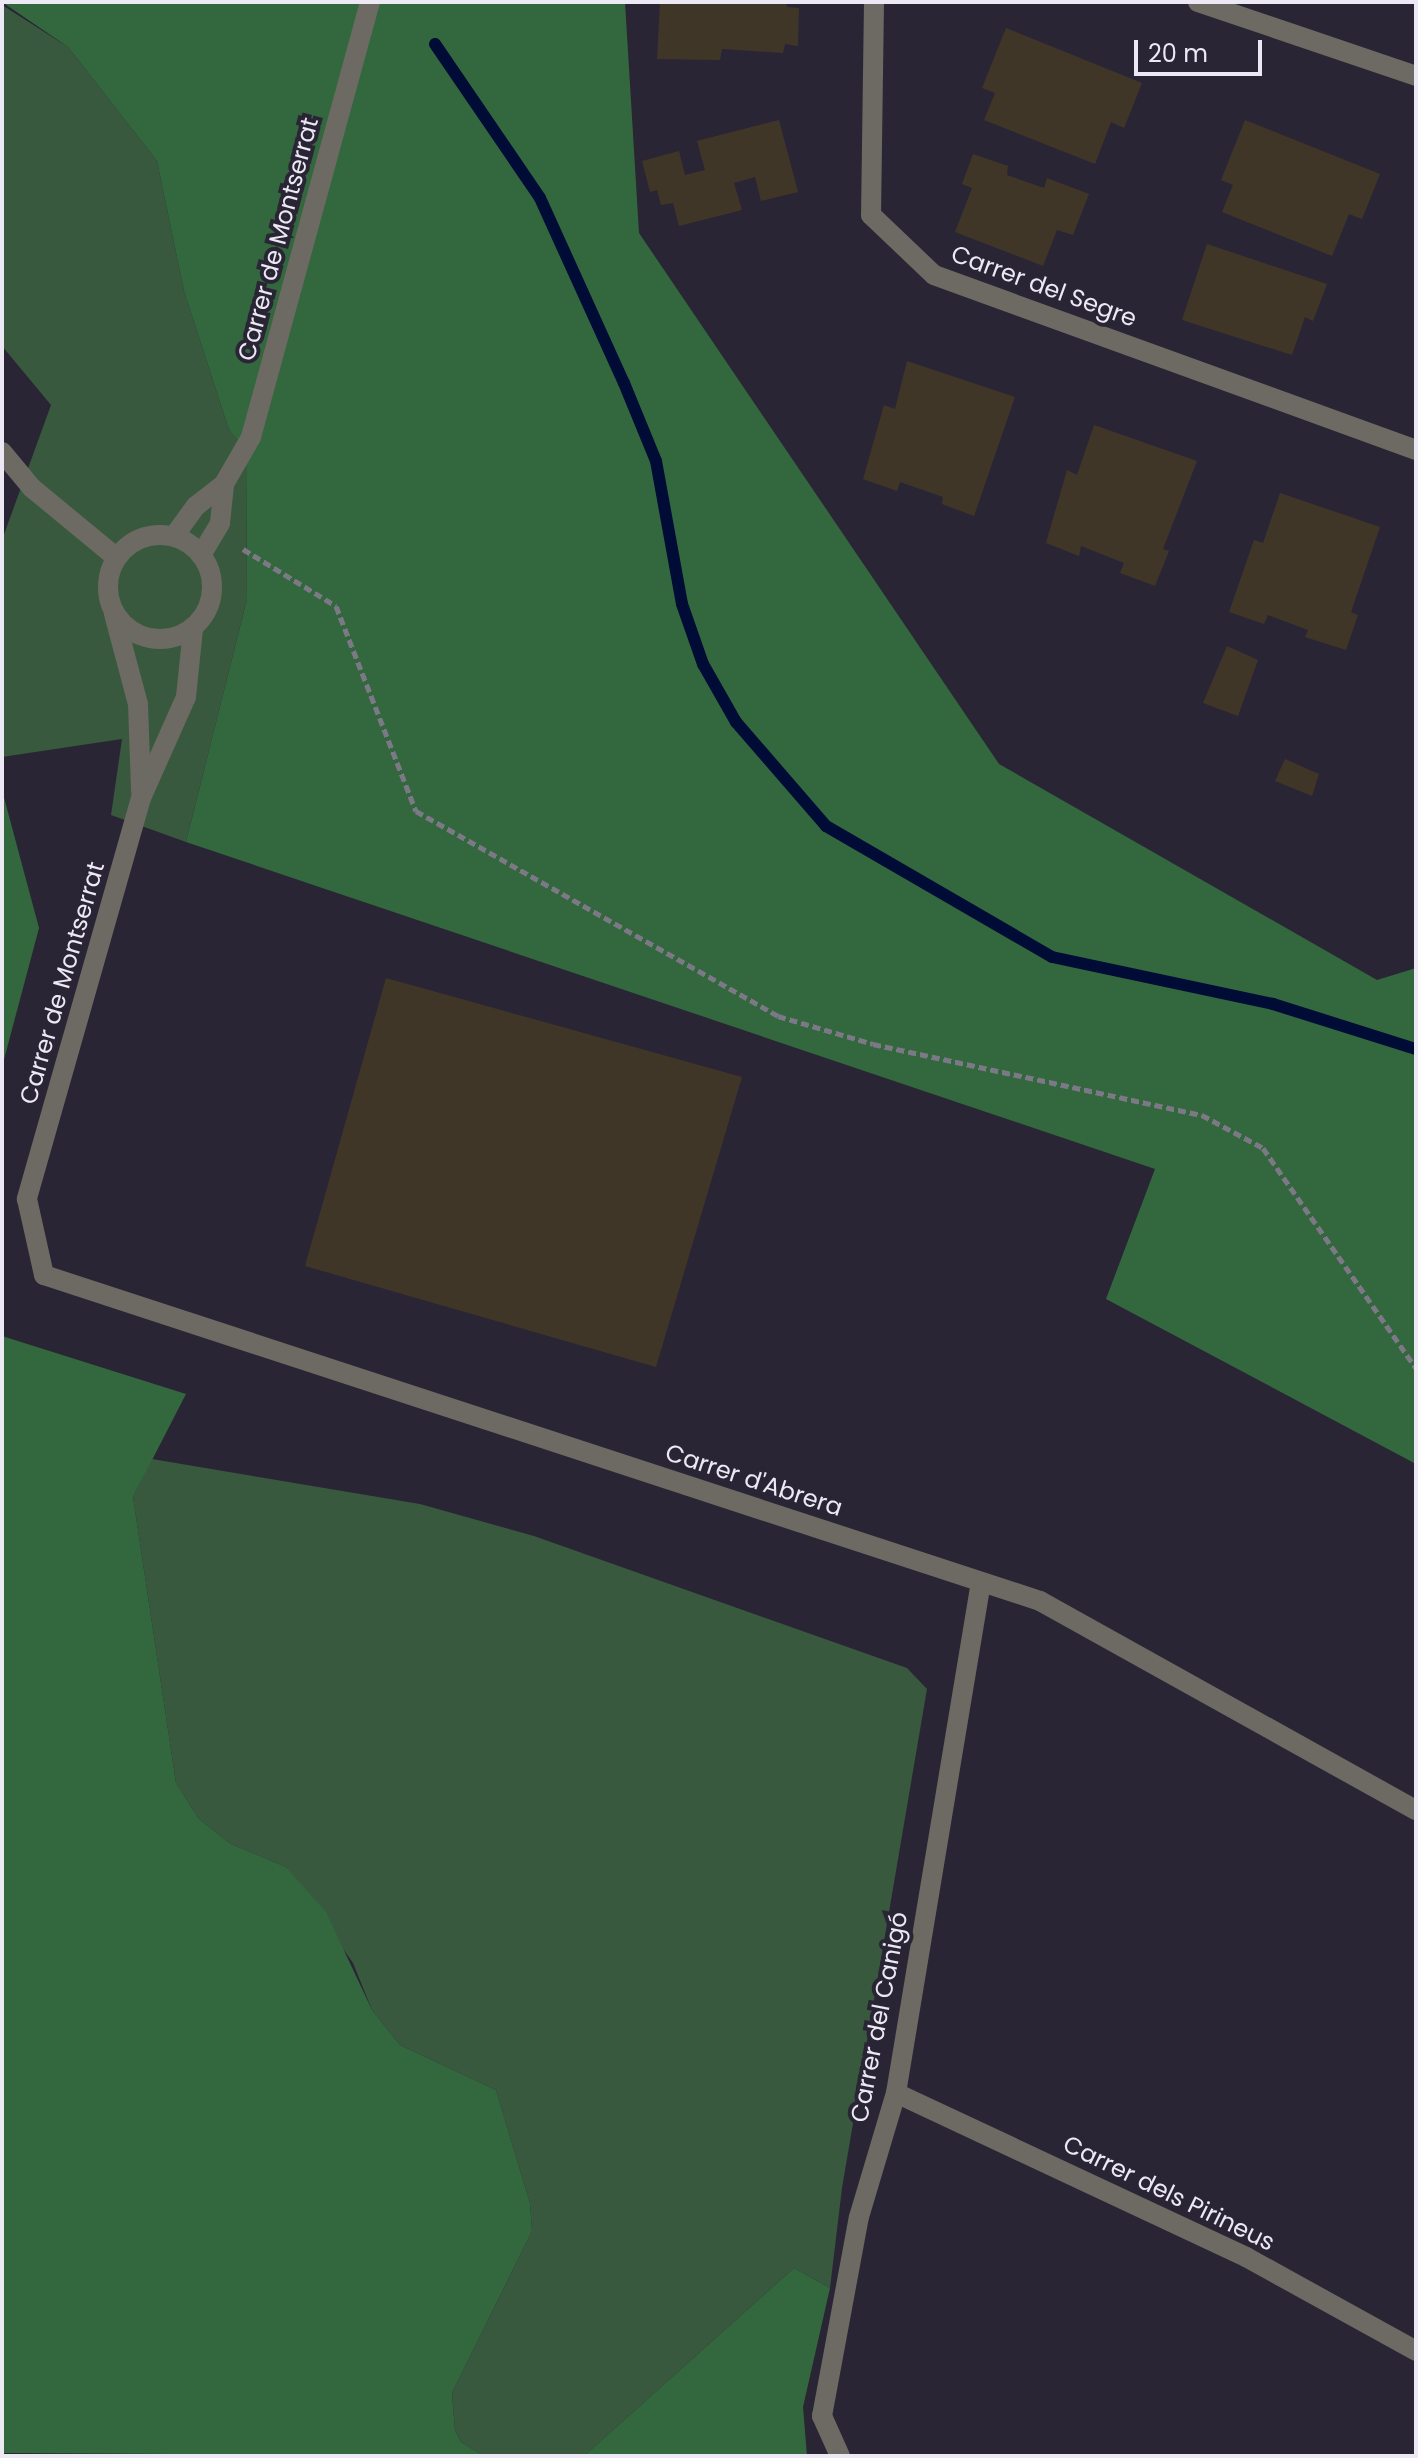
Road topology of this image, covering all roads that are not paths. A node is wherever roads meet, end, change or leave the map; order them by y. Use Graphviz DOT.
graph roads {
  1 [pos="370,2"];
  2 [pos="874,2"];
  3 [pos="1198,2"];
  4 [pos="1416,76"];
  5 [pos="1416,450"];
  6 [pos="2,452"];
  7 [pos="224,484"];
  8 [pos="174,536"];
  9 [pos="201,555"];
  10 [pos="117,558"];
  11 [pos="113,610"];
  12 [pos="193,629"];
  13 [pos="141,798"];
  14 [pos="44,1275"];
  15 [pos="981,1582"];
  16 [pos="1416,1810"];
  17 [pos="896,2093"];
  18 [pos="1416,2351"];
  19 [pos="840,2456"];
  1 -- 7 [label="street, Carrer de Montserrat"];
  2 -- 5 [label="street, Carrer del Segre"];
  3 -- 4 [label="street"];
  6 -- 10 [label="street"];
  7 -- 8 [label="street, Carrer de Montserrat"];
  7 -- 9 [label="street, Carrer de Montserrat"];
  8 -- 9 [label="street"];
  8 -- 10 [label="street"];
  9 -- 12 [label="street"];
  10 -- 11 [label="street"];
  11 -- 12 [label="street"];
  11 -- 13 [label="street, Carrer de Montserrat"];
  12 -- 13 [label="street, Carrer de Montserrat"];
  13 -- 14 [label="street, Carrer de Montserrat"];
  14 -- 15 [label="street, Carrer d'Abrera"];
  15 -- 16 [label="street, Carrer d'Abrera"];
  15 -- 17 [label="street, Carrer del Canigó"];
  17 -- 18 [label="street, Carrer dels Pirineus"];
  17 -- 19 [label="street, Carrer del Canigó"];
}
